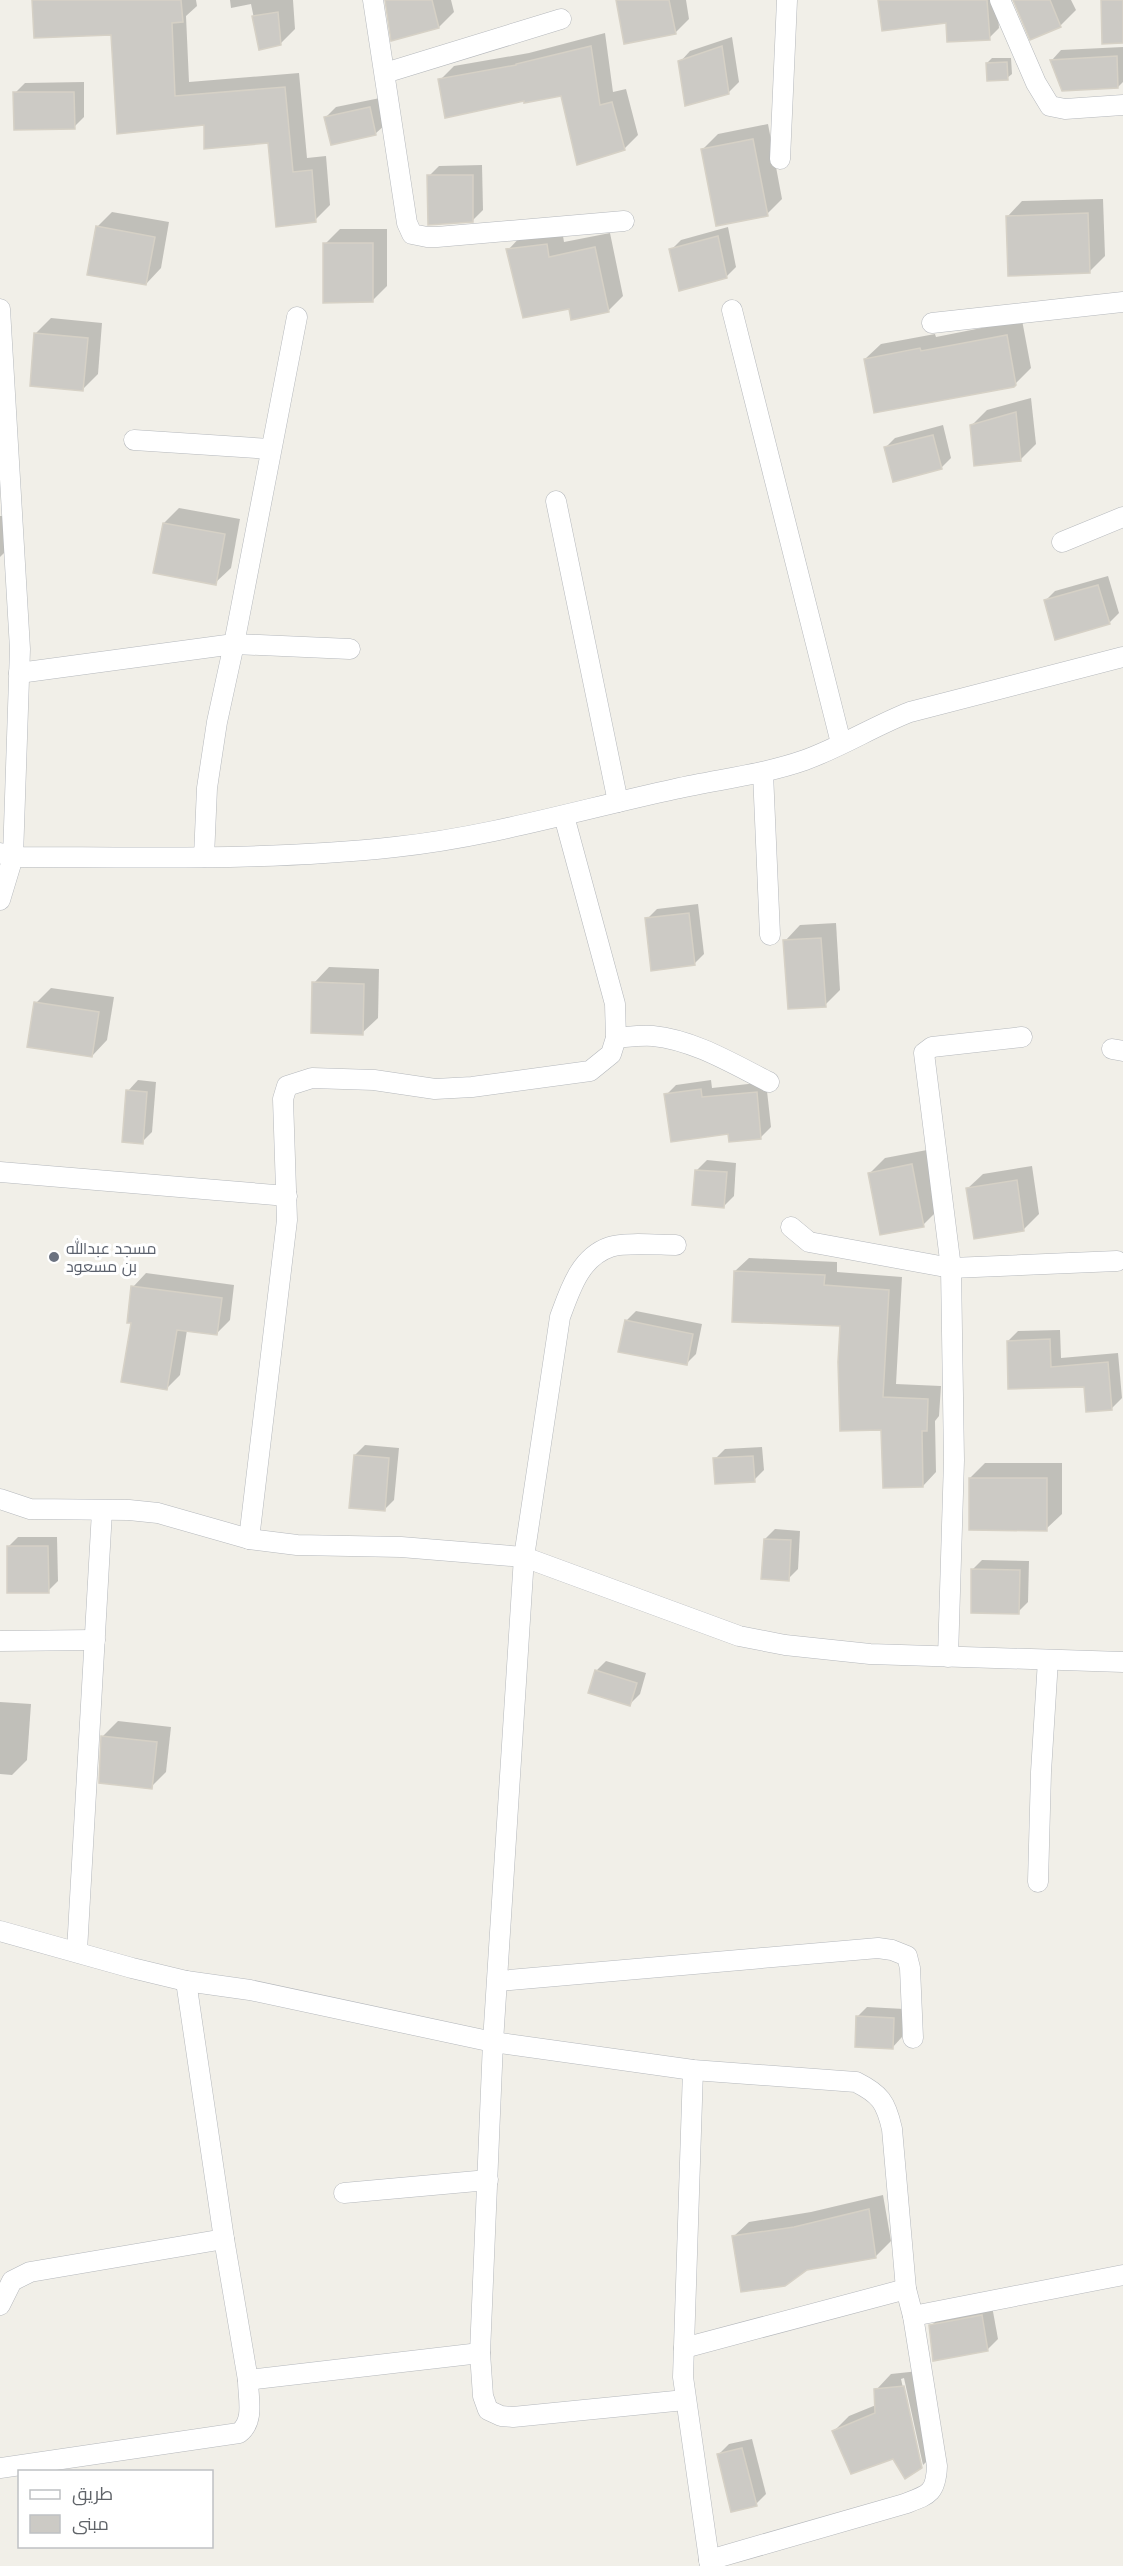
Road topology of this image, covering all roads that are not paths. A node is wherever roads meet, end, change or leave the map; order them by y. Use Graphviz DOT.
graph roads {
  1 [pos="373,0"];
  2 [pos="787,0"];
  3 [pos="1000,0"];
  4 [pos="561,19"];
  5 [pos="385,73"];
  6 [pos="1123,105"];
  7 [pos="780,159"];
  8 [pos="624,221"];
  9 [pos="1123,302"];
  10 [pos="0,309"];
  11 [pos="732,310"];
  12 [pos="297,317"];
  13 [pos="932,323"];
  14 [pos="134,440"];
  15 [pos="270,449"];
  16 [pos="556,501"];
  17 [pos="1123,517"];
  18 [pos="1062,542"];
  19 [pos="9,601"];
  20 [pos="234,644"];
  21 [pos="350,649"];
  22 [pos="1123,657"];
  23 [pos="20,673"];
  24 [pos="841,743"];
  25 [pos="763,773"];
  26 [pos="618,802"];
  27 [pos="564,816"];
  28 [pos="6,855"];
  29 [pos="204,857"];
  30 [pos="0,900"];
  31 [pos="770,935"];
  32 [pos="1023,1037"];
  33 [pos="616,1038"];
  34 [pos="769,1082"];
  35 [pos="0,1172"];
  36 [pos="287,1196"];
  37 [pos="791,1227"];
  38 [pos="676,1245"];
  39 [pos="1117,1261"];
  40 [pos="951,1268"];
  41 [pos="0,1498"];
  42 [pos="102,1511"];
  43 [pos="249,1539"];
  44 [pos="524,1557"];
  45 [pos="95,1640"];
  46 [pos="0,1641"];
  47 [pos="948,1657"];
  48 [pos="1048,1660"];
  49 [pos="1123,1662"];
  50 [pos="1038,1882"];
  51 [pos="0,1932"];
  52 [pos="77,1951"];
  53 [pos="186,1981"];
  54 [pos="498,1981"];
  55 [pos="913,2038"];
  56 [pos="493,2042"];
  57 [pos="693,2070"];
  58 [pos="488,2180"];
  59 [pos="344,2193"];
  60 [pos="224,2239"];
  61 [pos="1123,2275"];
  62 [pos="906,2289"];
  63 [pos="0,2305"];
  64 [pos="913,2316"];
  65 [pos="684,2348"];
  66 [pos="480,2353"];
  67 [pos="248,2380"];
  68 [pos="685,2400"];
  69 [pos="0,2468"];
  70 [pos="709,2563"];
  1 -- 5 [label="street"];
  2 -- 7 [label="street"];
  3 -- 6 [label="street"];
  4 -- 5 [label="street"];
  5 -- 8 [label="street"];
  9 -- 13 [label="street"];
  10 -- 19 [label="street"];
  11 -- 24 [label="street"];
  12 -- 15 [label="street"];
  14 -- 15 [label="street"];
  15 -- 20 [label="street"];
  16 -- 26 [label="street"];
  17 -- 18 [label="street"];
  19 -- 23 [label="street"];
  20 -- 21 [label="street"];
  20 -- 23 [label="street"];
  20 -- 29 [label="street"];
  22 -- 24 [label="street"];
  23 -- 28 [label="street"];
  24 -- 25 [label="street"];
  25 -- 26 [label="street"];
  25 -- 31 [label="street"];
  26 -- 27 [label="street"];
  27 -- 29 [label="street"];
  27 -- 33 [label="street"];
  28 -- 29 [label="street"];
  28 -- 30 [label="street"];
  32 -- 40 [label="street"];
  33 -- 34 [label="street"];
  33 -- 36 [label="street"];
  35 -- 36 [label="street"];
  36 -- 43 [label="street"];
  37 -- 40 [label="street"];
  38 -- 44 [label="street"];
  39 -- 40 [label="street"];
  40 -- 47 [label="street"];
  41 -- 42 [label="street"];
  42 -- 43 [label="street"];
  42 -- 45 [label="street"];
  43 -- 44 [label="street"];
  44 -- 47 [label="street"];
  44 -- 54 [label="street"];
  45 -- 46 [label="street"];
  45 -- 52 [label="street"];
  47 -- 48 [label="street"];
  48 -- 49 [label="street"];
  48 -- 50 [label="street"];
  51 -- 52 [label="street"];
  52 -- 53 [label="street"];
  53 -- 56 [label="street"];
  53 -- 60 [label="street"];
  54 -- 55 [label="street"];
  54 -- 56 [label="street"];
  56 -- 57 [label="street"];
  56 -- 58 [label="street"];
  57 -- 62 [label="street"];
  57 -- 65 [label="street"];
  58 -- 59 [label="street"];
  58 -- 66 [label="street"];
  60 -- 63 [label="street"];
  60 -- 67 [label="street"];
  61 -- 64 [label="street"];
  62 -- 64 [label="street"];
  62 -- 65 [label="street"];
  64 -- 70 [label="street"];
  65 -- 68 [label="street"];
  66 -- 67 [label="street"];
  66 -- 68 [label="street"];
  67 -- 69 [label="street"];
  68 -- 70 [label="street"];
}
